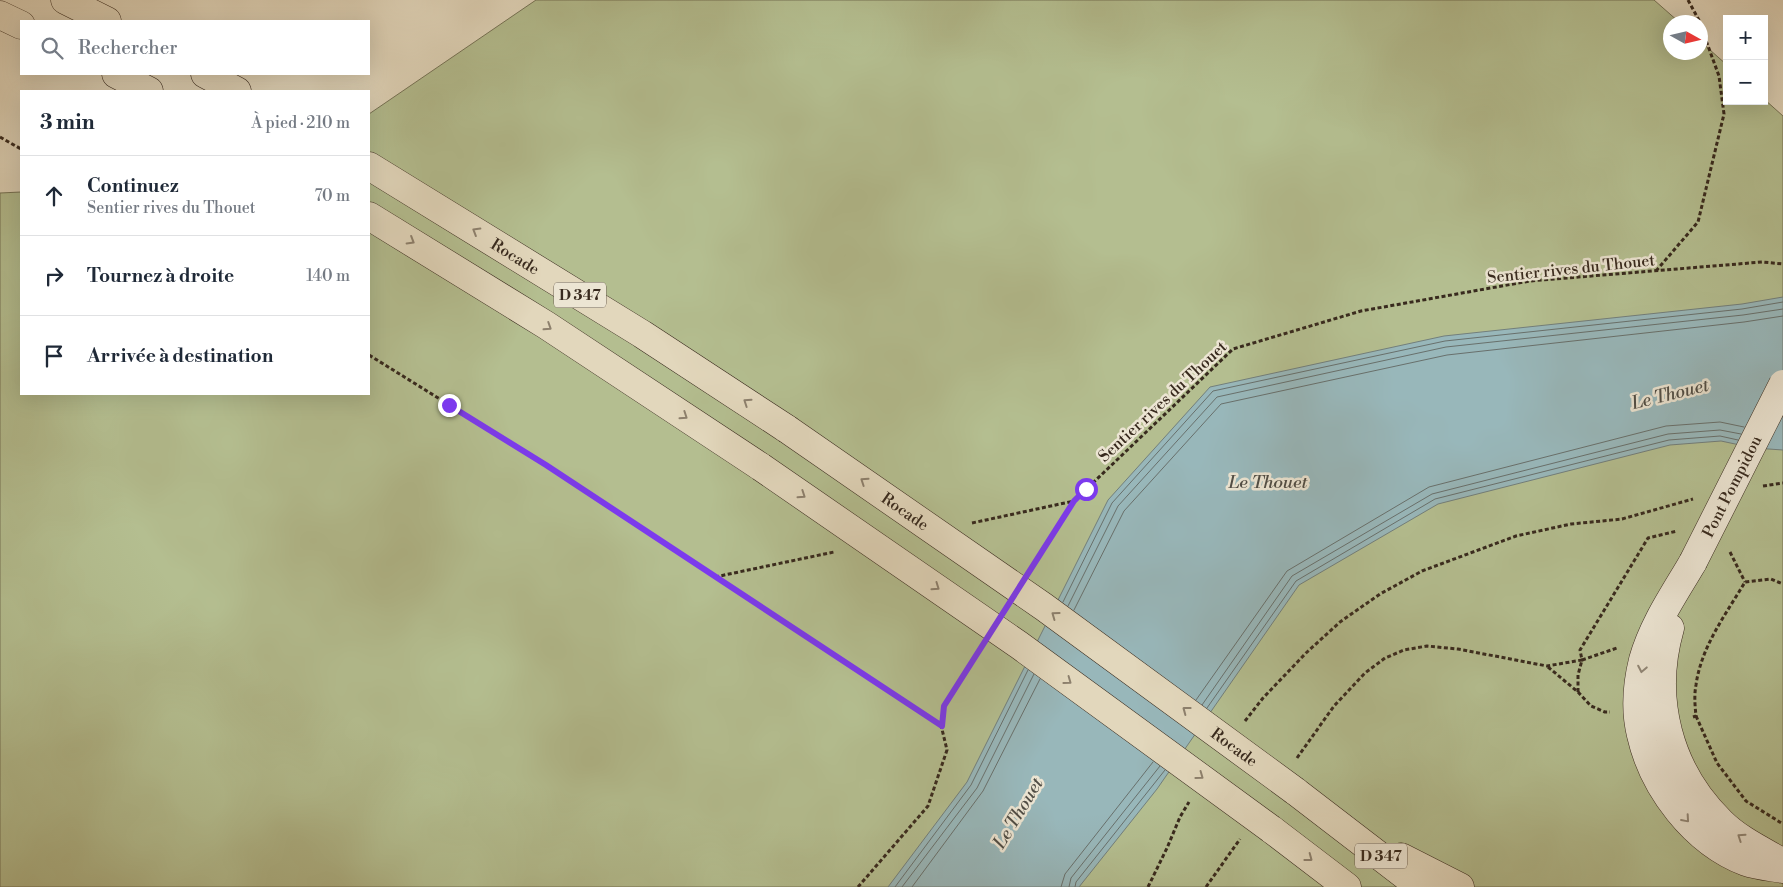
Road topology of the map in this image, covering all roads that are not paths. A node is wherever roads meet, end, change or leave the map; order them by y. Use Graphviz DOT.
graph roads {
  1 [pos="64,0"];
  2 [pos="0,15"];
  3 [pos="105,20"];
  4 [pos="20,25"];
  5 [pos="118,75"];
  6 [pos="206,75"];
  7 [pos="146,90"];
  8 [pos="234,90"];
  9 [pos="370,167"];
  10 [pos="370,217"];
  11 [pos="1783,384"];
  12 [pos="1688,570"];
  13 [pos="1342,826"];
  14 [pos="1783,863"];
  15 [pos="1783,869"];
  16 [pos="1347,887"];
  17 [pos="1420,887"];
  18 [pos="1460,887"];
  1 -- 3 [label="highway"];
  2 -- 4 [label="highway"];
  5 -- 7 [label="highway"];
  6 -- 8 [label="highway"];
  13 -- 9 [label="highway, Rocade / D 347, one-way, bridge"];
  10 -- 16 [label="highway, D 347, one-way, bridge"];
  11 -- 12 [label="main road, Pont Pompidou, bridge"];
  14 -- 12 [label="main road, one-way"];
  12 -- 15 [label="main road, one-way"];
  13 -- 17 [label="highway, Rocade / D 347"];
  13 -- 18 [label="highway"];
}
